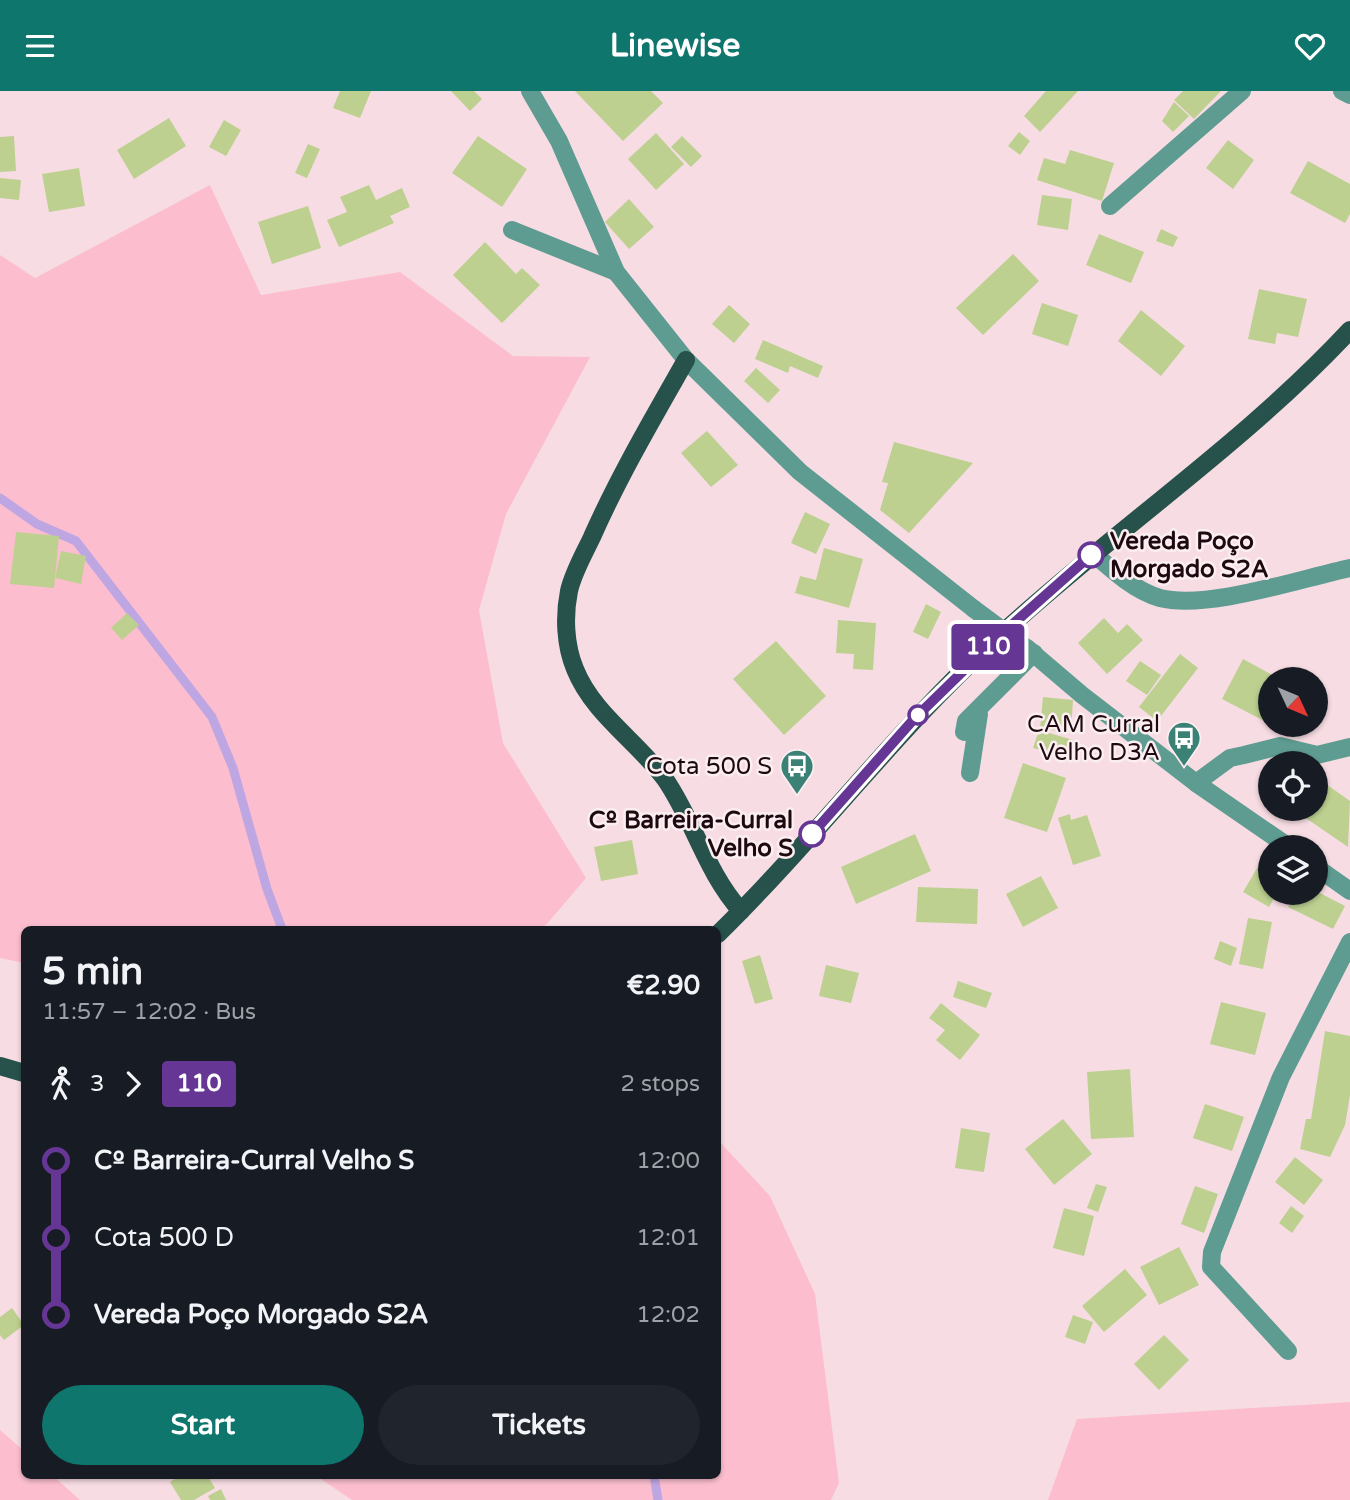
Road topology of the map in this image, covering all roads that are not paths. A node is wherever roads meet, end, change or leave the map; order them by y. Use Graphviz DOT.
graph roads {
  1 [pos="530,91"];
  2 [pos="1242,91"];
  3 [pos="1342,91"];
  4 [pos="1350,95"];
  5 [pos="1111,206"];
  6 [pos="512,230"];
  7 [pos="617,272"];
  8 [pos="1350,330"];
  9 [pos="686,360"];
  10 [pos="1093,553"];
  11 [pos="1350,568"];
  12 [pos="1031,651"];
  13 [pos="980,707"];
  14 [pos="964,732"];
  15 [pos="1350,747"];
  16 [pos="970,773"];
  17 [pos="1196,783"];
  18 [pos="1272,835"];
  19 [pos="1328,875"];
  20 [pos="1350,891"];
  21 [pos="741,911"];
  22 [pos="721,931"];
  23 [pos="1350,942"];
  24 [pos="0,1066"];
  25 [pos="21,1072"];
  26 [pos="1288,1351"];
  1 -- 7 [label="street"];
  2 -- 5 [label="street"];
  3 -- 4 [label="street"];
  6 -- 7 [label="street"];
  7 -- 9 [label="street"];
  8 -- 10 [label="main road"];
  9 -- 12 [label="street, bridge"];
  9 -- 21 [label="main road"];
  10 -- 11 [label="street"];
  10 -- 21 [label="main road"];
  12 -- 13 [label="street"];
  12 -- 17 [label="street"];
  13 -- 14 [label="street"];
  13 -- 16 [label="street"];
  15 -- 17 [label="street"];
  17 -- 18 [label="street"];
  19 -- 20 [label="street"];
  21 -- 22 [label="main road"];
  23 -- 26 [label="street"];
  24 -- 25 [label="main road"];
}
